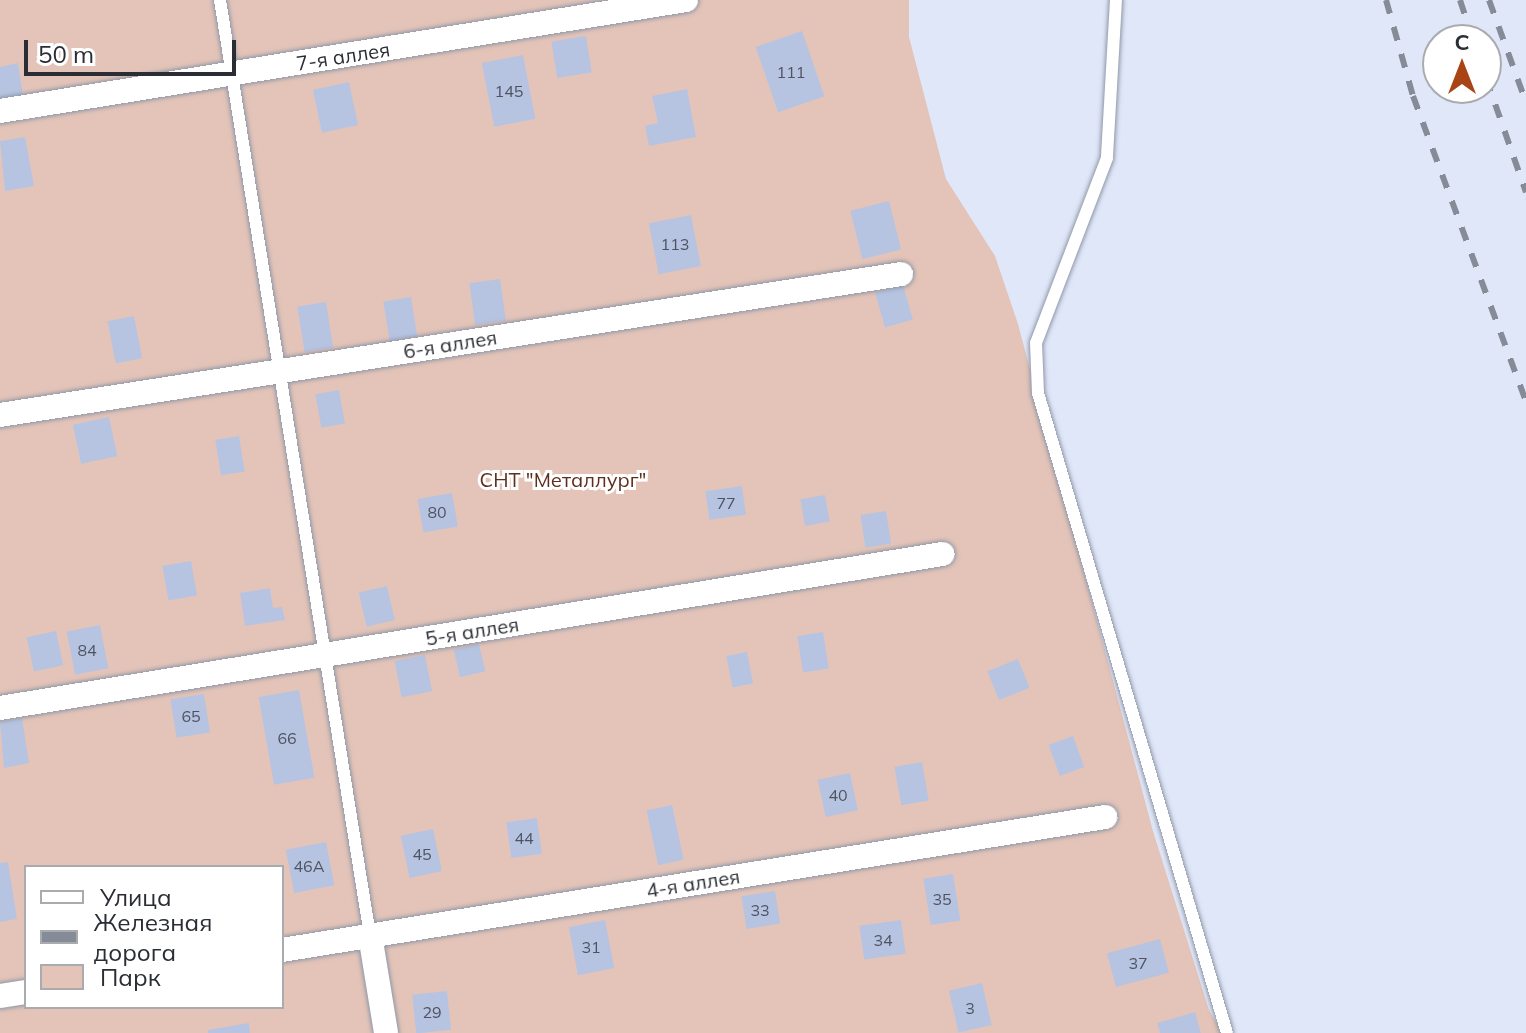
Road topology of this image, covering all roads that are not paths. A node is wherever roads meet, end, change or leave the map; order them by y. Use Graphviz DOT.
graph roads {
  1 [pos="220,0"];
  2 [pos="686,0"];
  3 [pos="1116,0"];
  4 [pos="232,74"];
  5 [pos="0,111"];
  6 [pos="901,274"];
  7 [pos="280,371"];
  8 [pos="0,415"];
  9 [pos="943,554"];
  10 [pos="325,655"];
  11 [pos="0,708"];
  12 [pos="1105,817"];
  13 [pos="370,935"];
  14 [pos="284,950"];
  15 [pos="24,992"];
  16 [pos="0,996"];
  17 [pos="386,1033"];
  18 [pos="1227,1033"];
  1 -- 4 [label="lane"];
  2 -- 4 [label="street, 7-я аллея"];
  3 -- 18 [label="lane"];
  4 -- 5 [label="street, 7-я аллея"];
  4 -- 7 [label="lane"];
  6 -- 7 [label="street, 6-я аллея"];
  7 -- 8 [label="street, 6-я аллея"];
  7 -- 10 [label="lane"];
  9 -- 10 [label="street, 5-я аллея"];
  10 -- 11 [label="street, 5-я аллея"];
  10 -- 13 [label="lane"];
  12 -- 13 [label="street, 4-я аллея"];
  13 -- 14 [label="street, 4-я аллея"];
  13 -- 17 [label="street"];
  15 -- 16 [label="street"];
}
